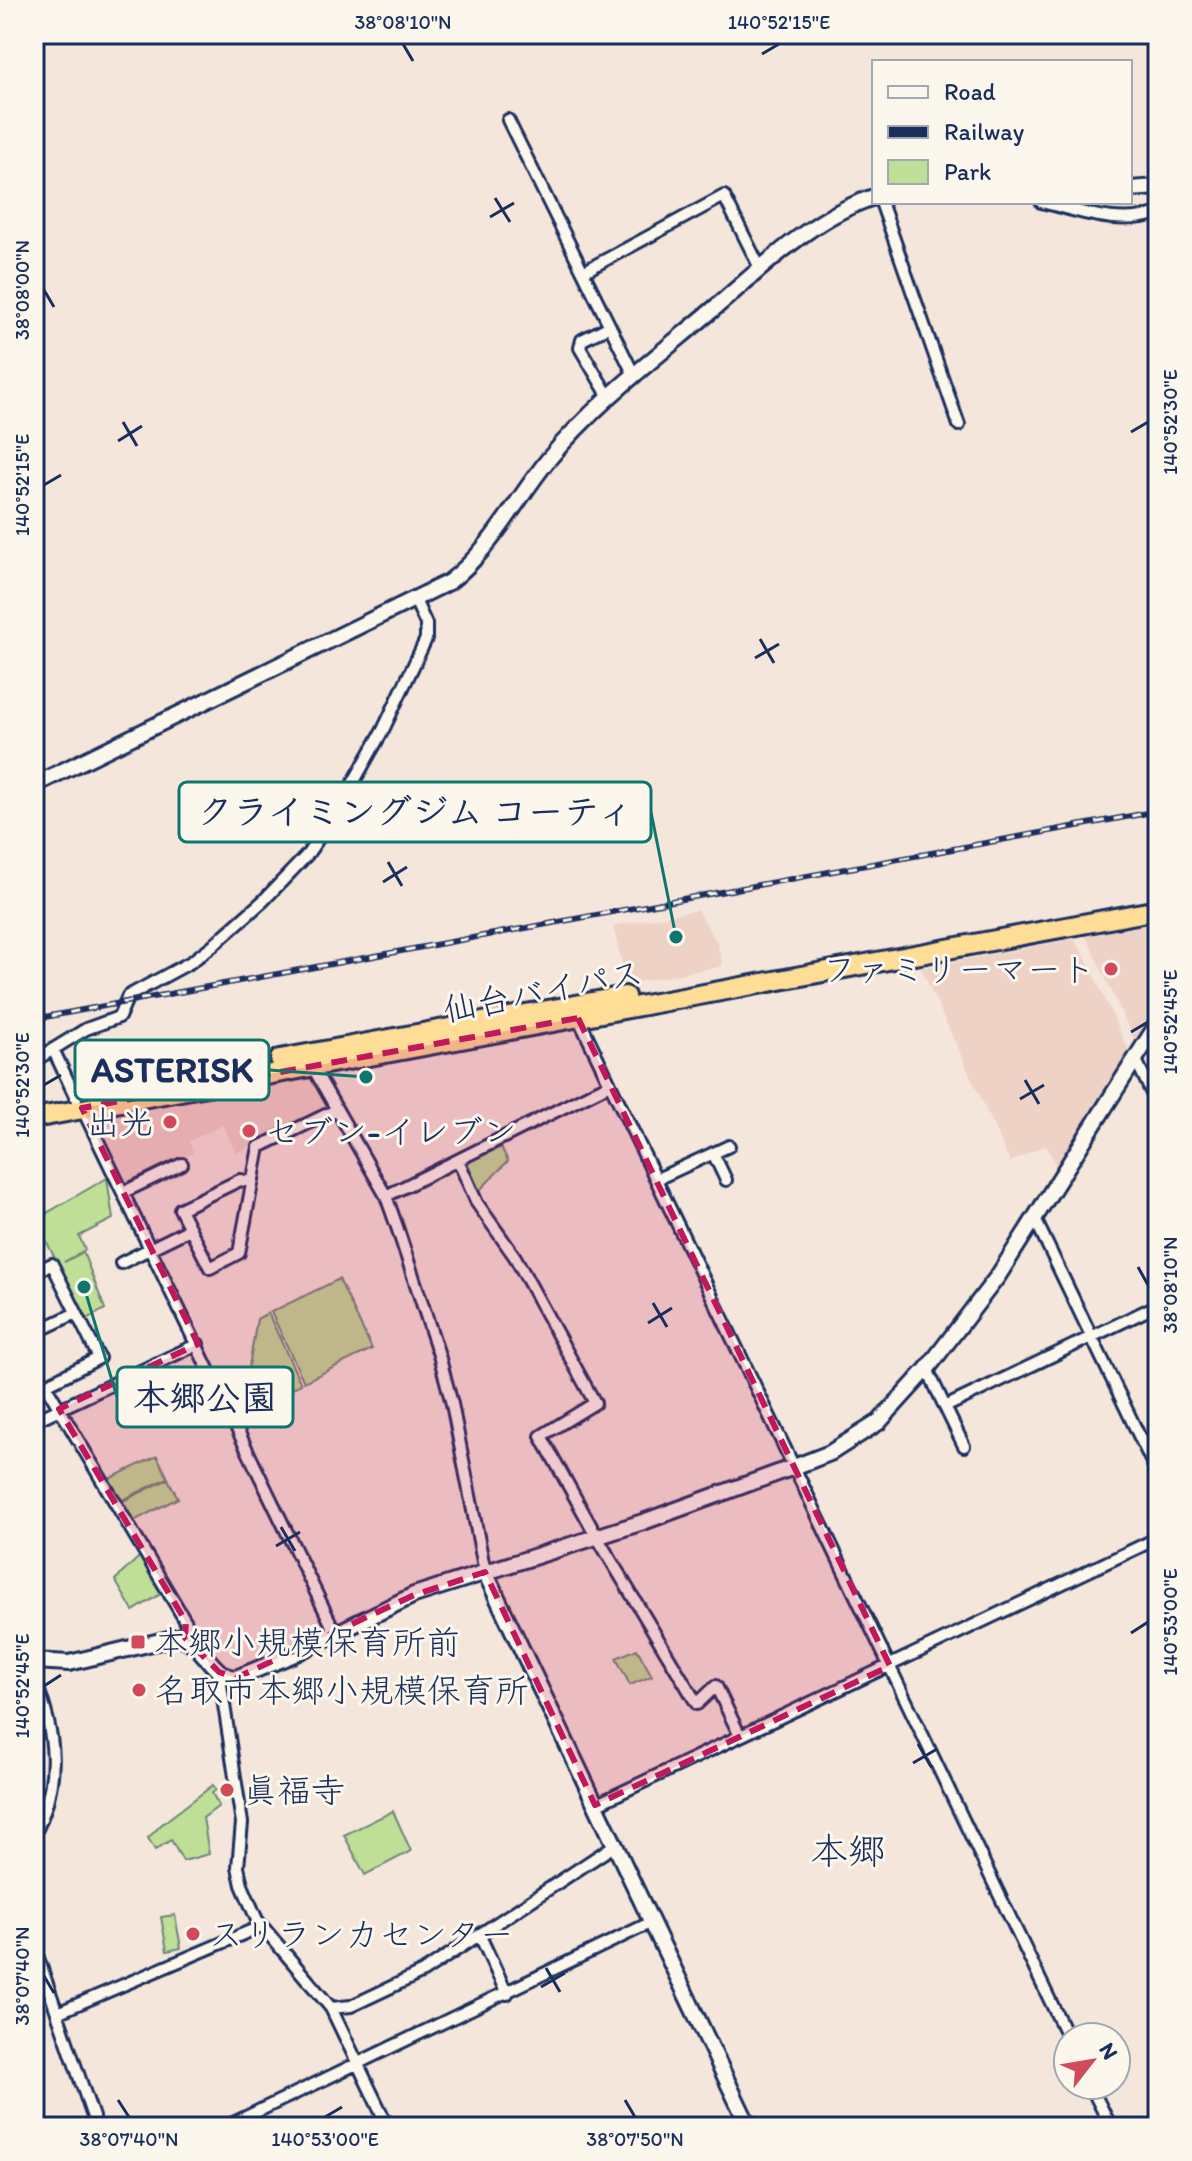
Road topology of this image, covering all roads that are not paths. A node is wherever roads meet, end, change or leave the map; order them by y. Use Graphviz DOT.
graph roads {
  1 [pos="508,120"];
  2 [pos="1158,187"];
  3 [pos="1132,189"];
  4 [pos="872,198"];
  5 [pos="882,204"];
  6 [pos="1062,204"];
  7 [pos="1082,206"];
  8 [pos="1158,213"];
  9 [pos="761,270"];
  10 [pos="583,272"];
  11 [pos="610,326"];
  12 [pos="634,375"];
  13 [pos="609,397"];
  14 [pos="959,425"];
  15 [pos="415,600"];
  16 [pos="34,785"];
  17 [pos="1158,899"];
  18 [pos="1158,910"];
  19 [pos="576,1011"];
  20 [pos="1158,1023"];
  21 [pos="53,1049"];
  22 [pos="1135,1058"];
  23 [pos="34,1061"];
  24 [pos="312,1066"];
  25 [pos="610,1084"];
  26 [pos="79,1103"];
  27 [pos="34,1106"];
  28 [pos="1158,1106"];
  29 [pos="336,1110"];
  30 [pos="34,1118"];
  31 [pos="729,1146"];
  32 [pos="713,1153"];
  33 [pos="458,1160"];
  34 [pos="182,1164"];
  35 [pos="657,1179"];
  36 [pos="726,1180"];
  37 [pos="252,1182"];
  38 [pos="124,1192"];
  39 [pos="386,1196"];
  40 [pos="1035,1219"];
  41 [pos="190,1229"];
  42 [pos="151,1247"];
  43 [pos="121,1263"];
  44 [pos="34,1273"];
  45 [pos="1158,1305"];
  46 [pos="76,1313"];
  47 [pos="34,1333"];
  48 [pos="1090,1337"];
  49 [pos="198,1344"];
  50 [pos="927,1369"];
  51 [pos="46,1386"];
  52 [pos="34,1391"];
  53 [pos="945,1407"];
  54 [pos="59,1409"];
  55 [pos="34,1421"];
  56 [pos="964,1446"];
  57 [pos="794,1467"];
  58 [pos="1158,1475"];
  59 [pos="597,1537"];
  60 [pos="1158,1538"];
  61 [pos="485,1572"];
  62 [pos="336,1634"];
  63 [pos="185,1638"];
  64 [pos="34,1661"];
  65 [pos="890,1666"];
  66 [pos="219,1672"];
  67 [pos="34,1678"];
  68 [pos="740,1736"];
  69 [pos="595,1805"];
  70 [pos="34,1835"];
  71 [pos="615,1845"];
  72 [pos="652,1922"];
  73 [pos="262,1926"];
  74 [pos="480,1936"];
  75 [pos="34,1946"];
  76 [pos="507,1994"];
  77 [pos="331,2008"];
  78 [pos="57,2013"];
  79 [pos="1060,2021"];
  80 [pos="357,2064"];
  81 [pos="1098,2101"];
  82 [pos="94,2127"];
  83 [pos="225,2127"];
  84 [pos="388,2127"];
  85 [pos="749,2127"];
  86 [pos="1111,2127"];
  1 -- 10 [label="street"];
  2 -- 3 [label="street"];
  4 -- 9 [label="street"];
  5 -- 14 [label="street"];
  6 -- 7 [label="street"];
  7 -- 8 [label="street"];
  9 -- 10 [label="street"];
  9 -- 12 [label="street"];
  10 -- 11 [label="street"];
  11 -- 12 [label="street"];
  11 -- 13 [label="street"];
  12 -- 13 [label="street"];
  13 -- 15 [label="street"];
  15 -- 16 [label="street"];
  15 -- 21 [label="street"];
  17 -- 19 [label="highway, 仙台バイパス"];
  18 -- 19 [label="highway, 仙台バイパス"];
  19 -- 24 [label="highway, 仙台バイパス"];
  19 -- 25 [label="street"];
  19 -- 26 [label="highway, 仙台バイパス"];
  20 -- 22 [label="street"];
  21 -- 23 [label="street"];
  21 -- 26 [label="street"];
  22 -- 28 [label="street"];
  22 -- 40 [label="street"];
  24 -- 26 [label="highway, 仙台バイパス"];
  24 -- 29 [label="street"];
  25 -- 33 [label="street"];
  25 -- 35 [label="street"];
  26 -- 27 [label="highway, 仙台バイパス"];
  26 -- 30 [label="highway, 仙台バイパス"];
  26 -- 38 [label="street"];
  29 -- 37 [label="street"];
  29 -- 39 [label="street"];
  31 -- 32 [label="street"];
  32 -- 35 [label="street"];
  32 -- 36 [label="street"];
  33 -- 39 [label="street"];
  33 -- 59 [label="street"];
  34 -- 38 [label="street"];
  35 -- 57 [label="street"];
  37 -- 41 [label="street"];
  37 -- 41 [label="street"];
  38 -- 42 [label="street"];
  39 -- 61 [label="street"];
  40 -- 48 [label="street"];
  40 -- 50 [label="street"];
  41 -- 42 [label="street"];
  42 -- 43 [label="street"];
  42 -- 49 [label="street"];
  44 -- 46 [label="street"];
  45 -- 48 [label="street"];
  46 -- 47 [label="street"];
  46 -- 51 [label="street"];
  48 -- 53 [label="street"];
  48 -- 58 [label="street"];
  49 -- 54 [label="street"];
  49 -- 62 [label="street"];
  50 -- 53 [label="street"];
  50 -- 57 [label="street"];
  51 -- 52 [label="street"];
  51 -- 54 [label="street"];
  53 -- 56 [label="street"];
  54 -- 55 [label="street"];
  54 -- 63 [label="street"];
  57 -- 59 [label="street"];
  57 -- 65 [label="street"];
  59 -- 61 [label="street"];
  59 -- 68 [label="street"];
  60 -- 65 [label="street"];
  61 -- 62 [label="street"];
  61 -- 69 [label="street"];
  62 -- 66 [label="street"];
  63 -- 64 [label="street"];
  63 -- 66 [label="street"];
  65 -- 68 [label="street"];
  65 -- 79 [label="street"];
  66 -- 73 [label="street"];
  67 -- 70 [label="street"];
  68 -- 69 [label="street"];
  69 -- 71 [label="street"];
  71 -- 72 [label="street"];
  71 -- 74 [label="street"];
  72 -- 76 [label="street"];
  72 -- 85 [label="street"];
  73 -- 77 [label="street"];
  73 -- 78 [label="street"];
  74 -- 76 [label="street"];
  74 -- 77 [label="street"];
  75 -- 78 [label="street"];
  76 -- 80 [label="street"];
  77 -- 80 [label="street"];
  78 -- 82 [label="street"];
  80 -- 83 [label="street"];
  80 -- 84 [label="street"];
  81 -- 86 [label="street"];
}
